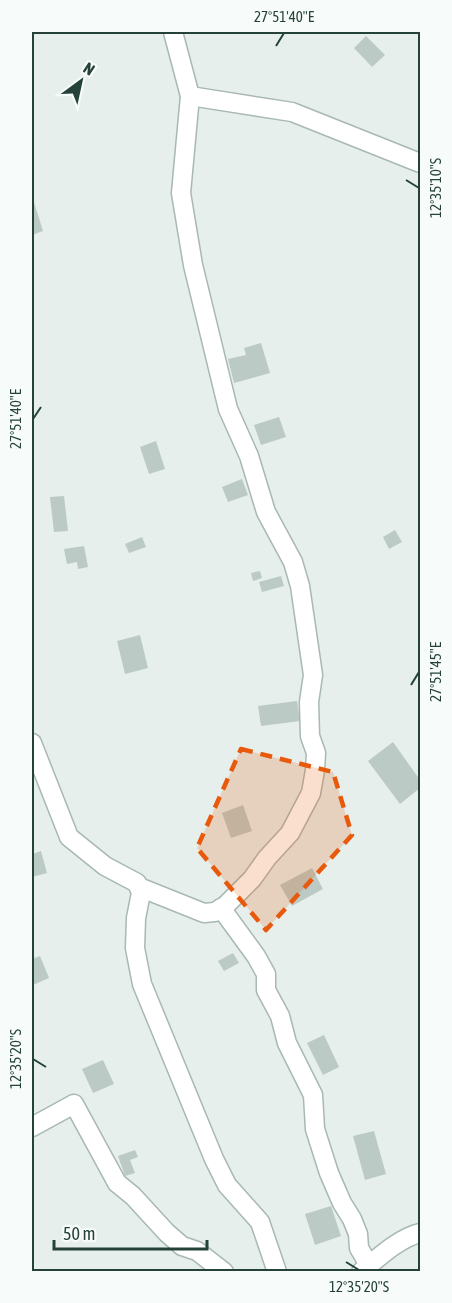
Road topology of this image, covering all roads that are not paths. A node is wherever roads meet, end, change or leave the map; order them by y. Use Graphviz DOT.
graph roads {
  1 [pos="173,32"];
  2 [pos="190,96"];
  3 [pos="420,163"];
  4 [pos="32,743"];
  5 [pos="138,887"];
  6 [pos="221,908"];
  7 [pos="32,1127"];
  8 [pos="420,1233"];
  9 [pos="365,1268"];
  10 [pos="224,1272"];
  11 [pos="277,1272"];
  1 -- 2 [label="street"];
  2 -- 3 [label="street"];
  2 -- 6 [label="street"];
  4 -- 5 [label="street"];
  5 -- 6 [label="street"];
  5 -- 11 [label="street"];
  6 -- 9 [label="street"];
  7 -- 10 [label="street"];
  8 -- 9 [label="street"];
}
